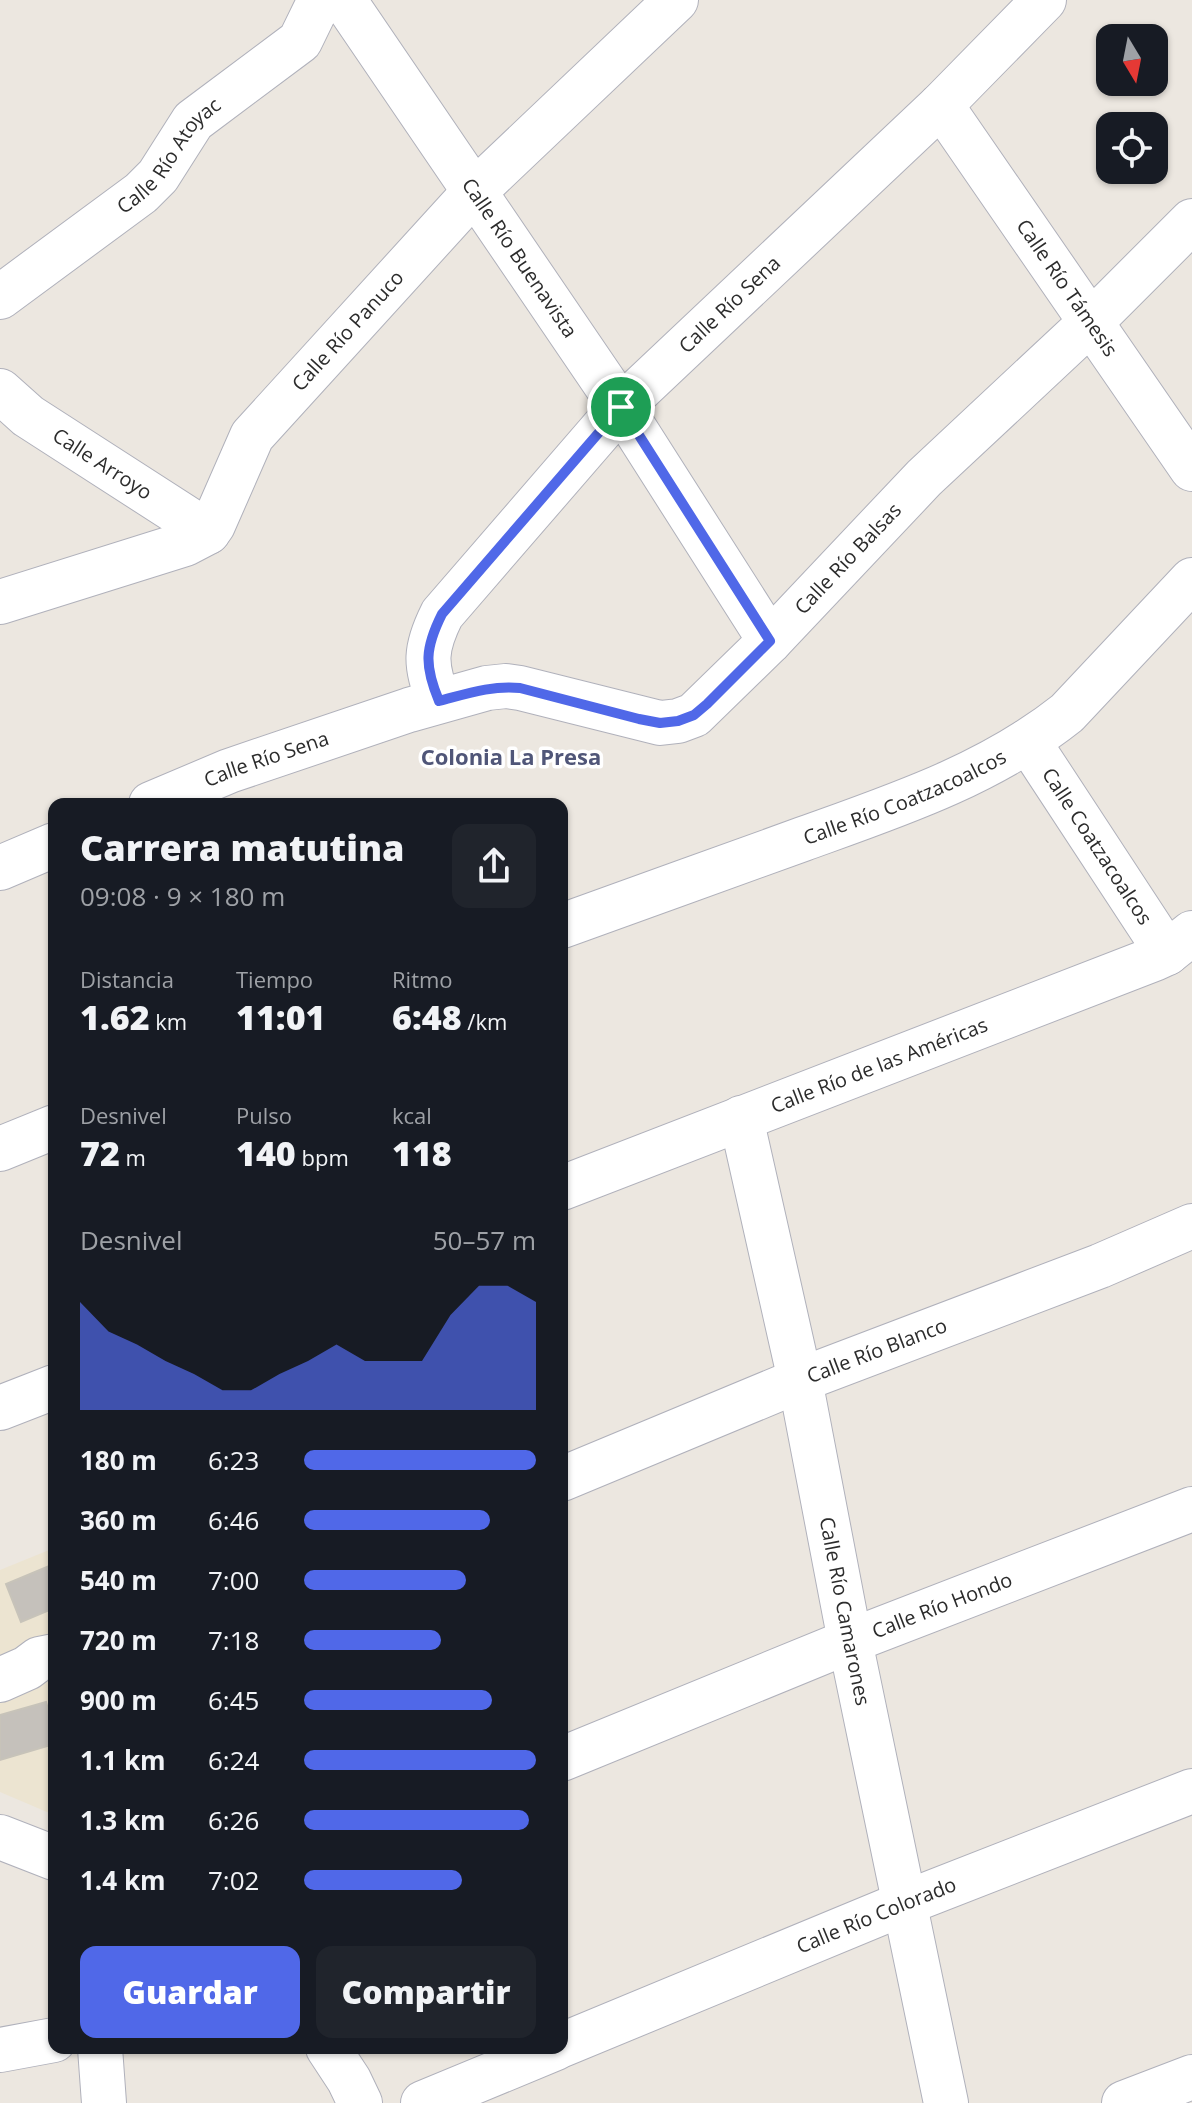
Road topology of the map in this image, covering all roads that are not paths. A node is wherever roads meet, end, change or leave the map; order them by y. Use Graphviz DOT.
graph roads {
  1 [pos="320,0"];
  2 [pos="344,0"];
  3 [pos="676,0"];
  4 [pos="1044,0"];
  5 [pos="941,105"];
  6 [pos="475,191"];
  7 [pos="1192,221"];
  8 [pos="0,297"];
  9 [pos="1091,322"];
  10 [pos="0,391"];
  11 [pos="621,407"];
  12 [pos="1192,469"];
  13 [pos="208,532"];
  14 [pos="1192,580"];
  15 [pos="0,602"];
  16 [pos="770,641"];
  17 [pos="439,701"];
  18 [pos="1028,741"];
  19 [pos="165,798"];
  20 [pos="48,848"];
  21 [pos="0,868"];
  22 [pos="568,924"];
  23 [pos="1180,943"];
  24 [pos="741,1118"];
  25 [pos="48,1129"];
  26 [pos="0,1149"];
  27 [pos="568,1186"];
  28 [pos="1192,1226"];
  29 [pos="800,1380"];
  30 [pos="48,1389"];
  31 [pos="0,1408"];
  32 [pos="568,1477"];
  33 [pos="1192,1509"];
  34 [pos="850,1641"];
  35 [pos="48,1657"];
  36 [pos="0,1680"];
  37 [pos="568,1757"];
  38 [pos="1192,1791"];
  39 [pos="0,1837"];
  40 [pos="48,1856"];
  41 [pos="905,1903"];
  42 [pos="48,2041"];
  43 [pos="568,2043"];
  44 [pos="0,2050"];
  45 [pos="100,2054"];
  46 [pos="332,2054"];
  47 [pos="541,2054"];
  48 [pos="1192,2077"];
  49 [pos="104,2103"];
  50 [pos="360,2103"];
  51 [pos="423,2103"];
  52 [pos="946,2103"];
  53 [pos="1124,2103"];
  1 -- 8 [label="street, Calle Río Atoyac"];
  2 -- 6 [label="street, Calle Río Buenavista"];
  3 -- 6 [label="street, Calle Río Panuco"];
  4 -- 5 [label="street, Calle Río Sena"];
  5 -- 9 [label="street, Calle Río Támesis"];
  5 -- 11 [label="street, Calle Río Sena"];
  6 -- 11 [label="street, Calle Río Buenavista"];
  6 -- 13 [label="street, Calle Río Panuco"];
  7 -- 9 [label="street, Calle Río Balsas"];
  9 -- 12 [label="street, Calle Río Támesis"];
  9 -- 16 [label="street, Calle Río Balsas"];
  10 -- 13 [label="street, Calle Arroyo"];
  11 -- 16 [label="street, Calle Río Buenavista"];
  11 -- 17 [label="street, Calle Río Sena"];
  13 -- 15 [label="street"];
  14 -- 18 [label="street, Calle Río Coatzacoalcos"];
  16 -- 17 [label="street, Calle Río Balsas"];
  17 -- 19 [label="street, Calle Río Sena"];
  18 -- 22 [label="street, Calle Río Coatzacoalcos"];
  18 -- 23 [label="street, Calle Coatzacoalcos"];
  20 -- 21 [label="street"];
  23 -- 24 [label="street, Calle Río de las Américas"];
  24 -- 27 [label="street, Calle Río de las Américas"];
  24 -- 29 [label="street, Calle Río Camarones"];
  25 -- 26 [label="street"];
  28 -- 29 [label="street, Calle Río Blanco"];
  29 -- 32 [label="street, Calle Río Blanco"];
  29 -- 34 [label="street, Calle Río Camarones"];
  30 -- 31 [label="street"];
  33 -- 34 [label="street, Calle Río Hondo"];
  34 -- 37 [label="street, Calle Río Hondo"];
  34 -- 41 [label="street, Calle Río Camarones"];
  35 -- 36 [label="street"];
  38 -- 41 [label="street, Calle Río Colorado"];
  39 -- 40 [label="street"];
  41 -- 43 [label="street, Calle Río Colorado"];
  41 -- 52 [label="street, Calle Río Camarones"];
  42 -- 44 [label="street"];
  45 -- 49 [label="street"];
  46 -- 50 [label="street"];
  47 -- 51 [label="street"];
  48 -- 53 [label="street"];
}
